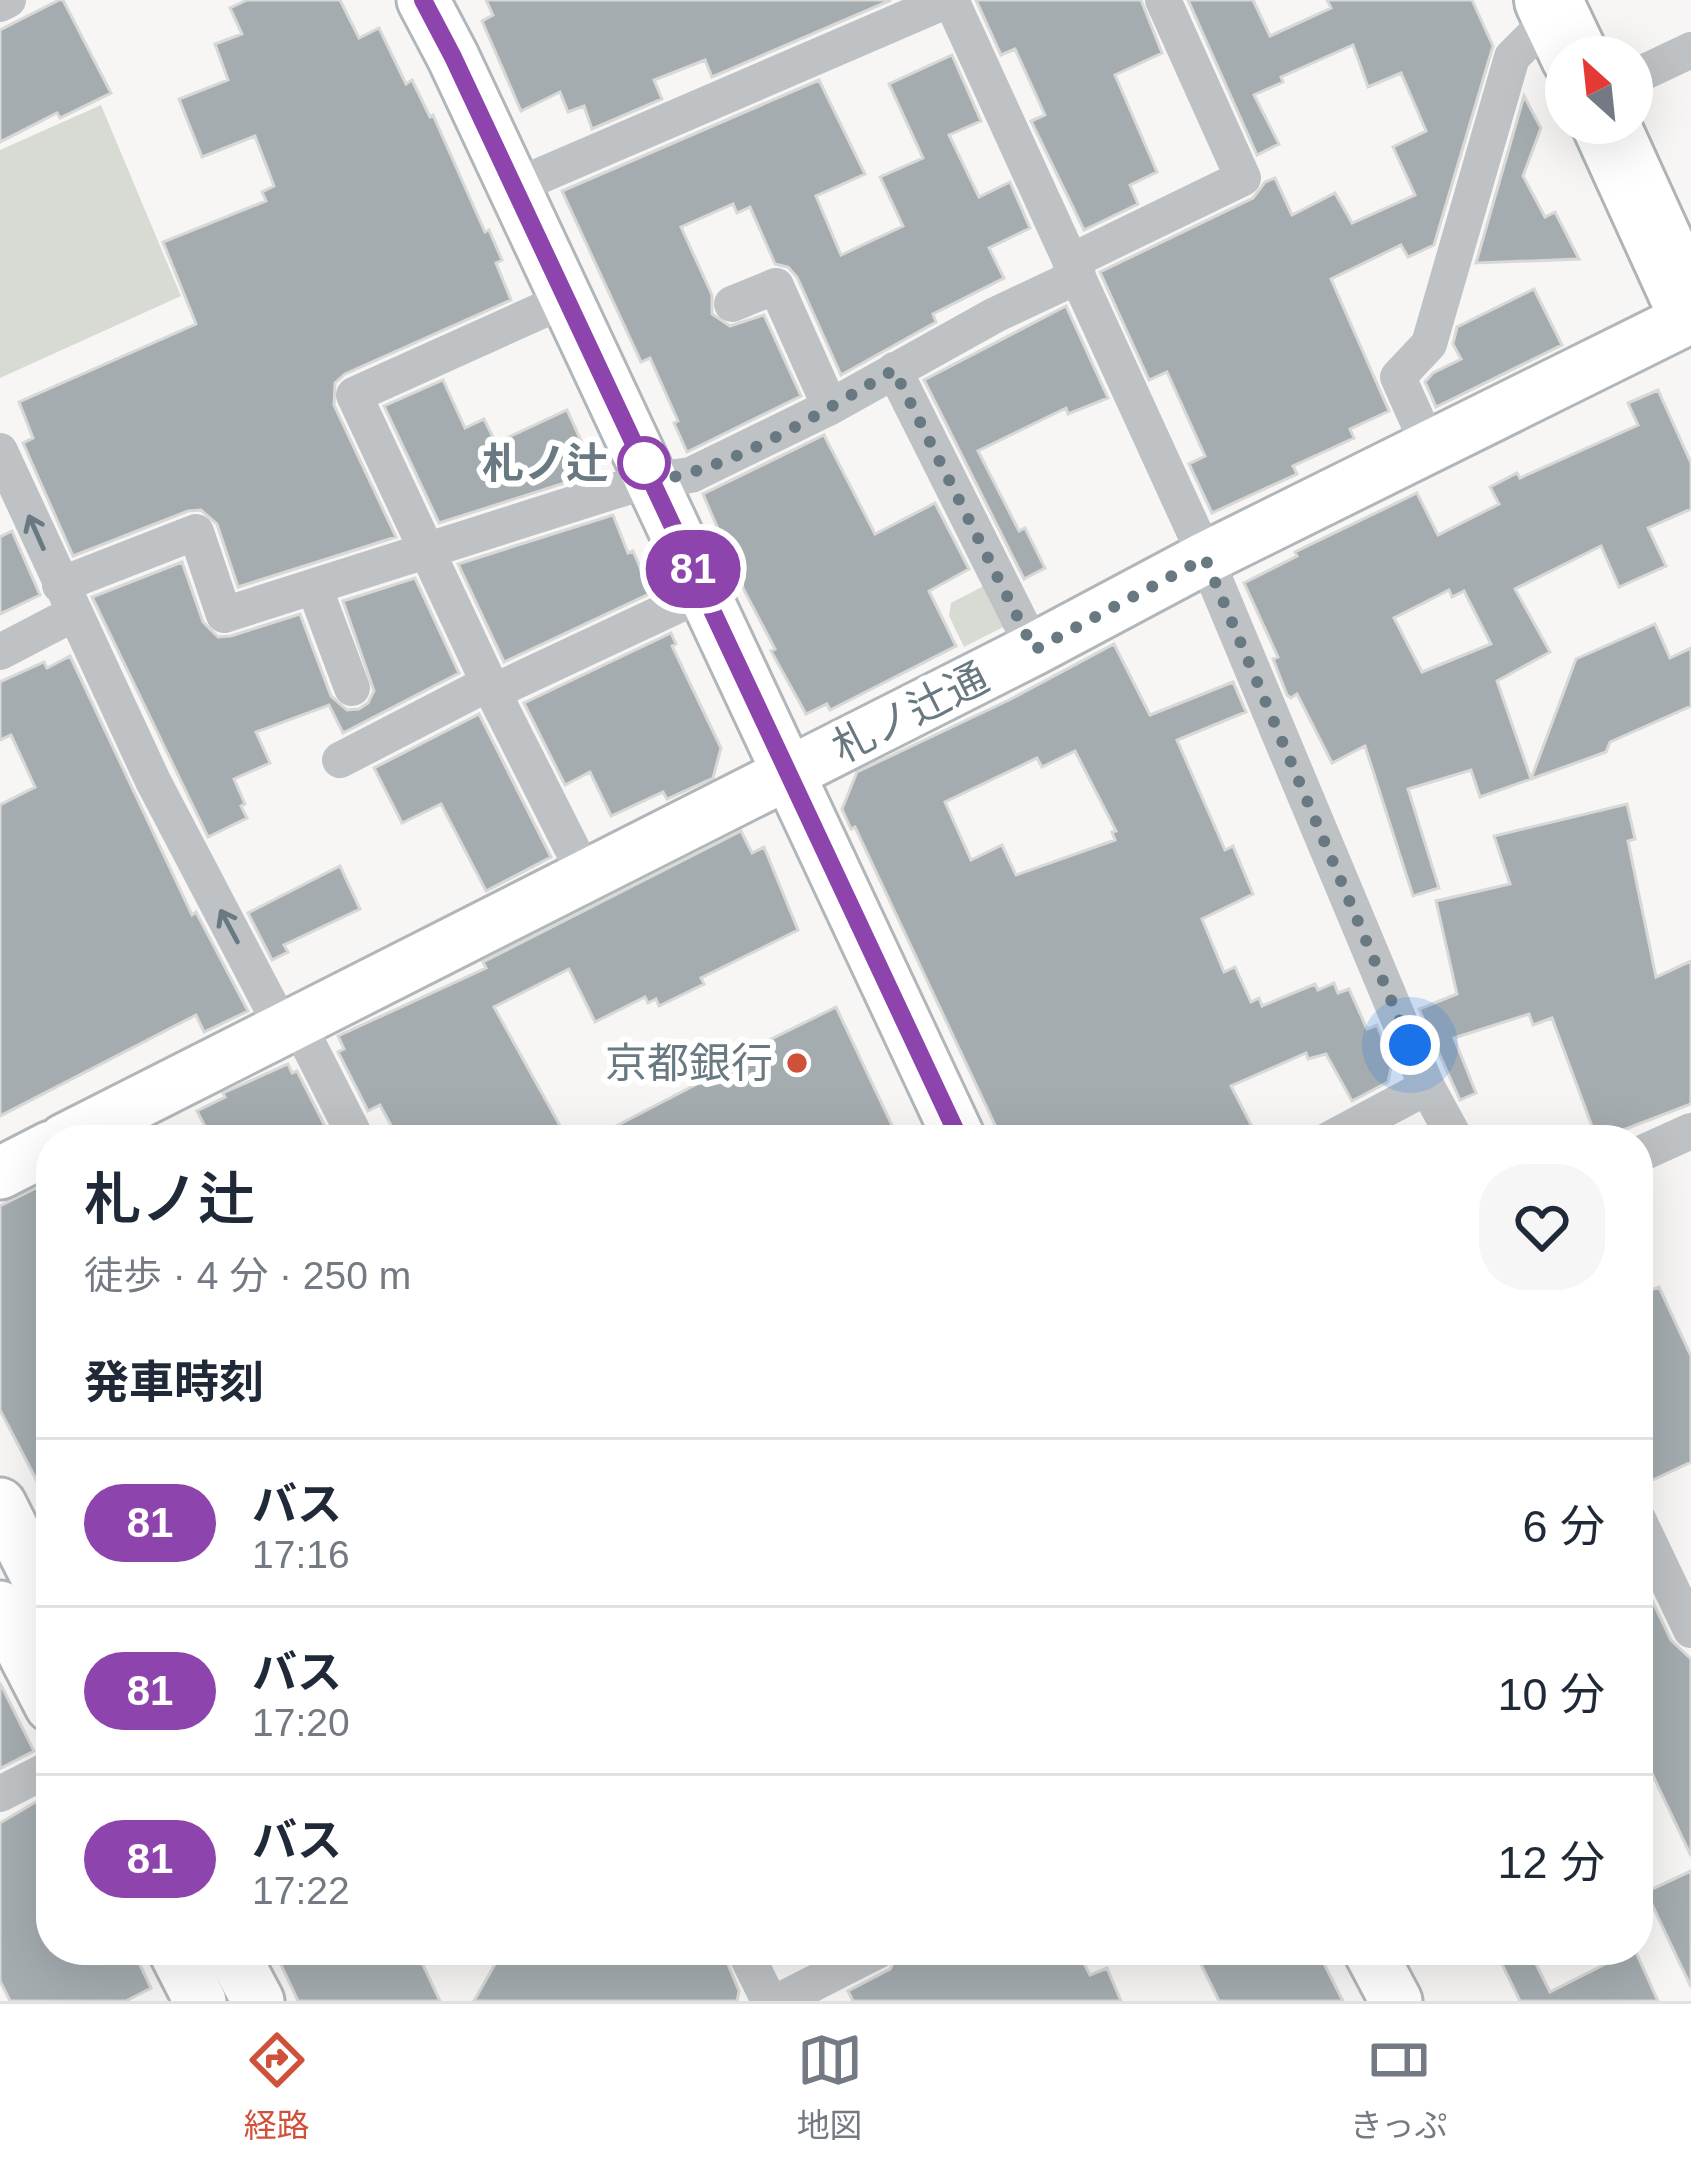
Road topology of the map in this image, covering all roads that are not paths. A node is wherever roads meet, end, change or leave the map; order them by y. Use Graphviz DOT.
graph roads {
  1 [pos="423,0"];
  2 [pos="949,0"];
  3 [pos="1163,0"];
  4 [pos="1559,24"];
  5 [pos="1691,50"];
  6 [pos="1653,68"];
  7 [pos="1614,144"];
  8 [pos="514,187"];
  9 [pos="1074,269"];
  10 [pos="567,298"];
  11 [pos="732,304"];
  12 [pos="1691,314"];
  13 [pos="894,370"];
  14 [pos="830,407"];
  15 [pos="1430,448"];
  16 [pos="0,451"];
  17 [pos="651,480"];
  18 [pos="428,548"];
  19 [pos="1205,558"];
  20 [pos="315,589"];
  21 [pos="704,593"];
  22 [pos="66,600"];
  23 [pos="1034,650"];
  24 [pos="0,652"];
  25 [pos="352,688"];
  26 [pos="492,688"];
  27 [pos="340,760"];
  28 [pos="789,773"];
  29 [pos="586,876"];
  30 [pos="290,1026"];
  31 [pos="1427,1087"];
  32 [pos="94,1125"];
  33 [pos="348,1125"];
  34 [pos="953,1125"];
  35 [pos="1356,1125"];
  36 [pos="1448,1125"];
  37 [pos="1691,1132"];
  38 [pos="1653,1149"];
  39 [pos="36,1155"];
  40 [pos="0,1173"];
  41 [pos="0,1504"];
  42 [pos="1653,1550"];
  43 [pos="36,1575"];
  44 [pos="0,1607"];
  45 [pos="1691,1630"];
  46 [pos="36,1677"];
  47 [pos="36,1776"];
  48 [pos="0,1794"];
  49 [pos="182,1965"];
  50 [pos="239,1965"];
  51 [pos="751,1965"];
  52 [pos="850,1965"];
  53 [pos="1377,1965"];
  54 [pos="200,2001"];
  55 [pos="258,2001"];
  56 [pos="769,2001"];
  57 [pos="779,2001"];
  58 [pos="1396,2001"];
  1 -- 8 [label="street"];
  2 -- 8 [label="street"];
  2 -- 9 [label="street"];
  3 -- 9 [label="street"];
  4 -- 15 [label="street"];
  5 -- 6 [label="street"];
  7 -- 12 [label="highway"];
  8 -- 10 [label="street"];
  9 -- 13 [label="street"];
  9 -- 19 [label="street"];
  10 -- 17 [label="street"];
  10 -- 18 [label="street"];
  11 -- 14 [label="street"];
  12 -- 15 [label="street, 札ノ辻通"];
  13 -- 14 [label="street"];
  13 -- 23 [label="street"];
  14 -- 17 [label="street"];
  15 -- 19 [label="street, 札ノ辻通"];
  22 -- 16 [label="street, one-way"];
  17 -- 18 [label="street"];
  17 -- 21 [label="street"];
  18 -- 20 [label="street"];
  18 -- 26 [label="street"];
  19 -- 23 [label="street, 札ノ辻通"];
  19 -- 31 [label="street"];
  20 -- 22 [label="street"];
  20 -- 25 [label="street"];
  21 -- 26 [label="street"];
  21 -- 28 [label="street"];
  22 -- 24 [label="street"];
  30 -- 22 [label="street, one-way"];
  23 -- 28 [label="street, 札ノ辻通"];
  26 -- 27 [label="street"];
  26 -- 29 [label="street"];
  28 -- 29 [label="street, 札ノ辻通"];
  28 -- 34 [label="street"];
  29 -- 30 [label="street, 札ノ辻通"];
  30 -- 32 [label="street, 札ノ辻通"];
  30 -- 33 [label="street"];
  31 -- 35 [label="street"];
  31 -- 36 [label="street"];
  37 -- 38 [label="street"];
  39 -- 40 [label="street"];
  41 -- 43 [label="street"];
  42 -- 45 [label="street"];
  44 -- 46 [label="street"];
  47 -- 48 [label="street"];
  49 -- 54 [label="street"];
  50 -- 55 [label="street"];
  51 -- 56 [label="street"];
  52 -- 57 [label="street"];
  53 -- 58 [label="street"];
}
